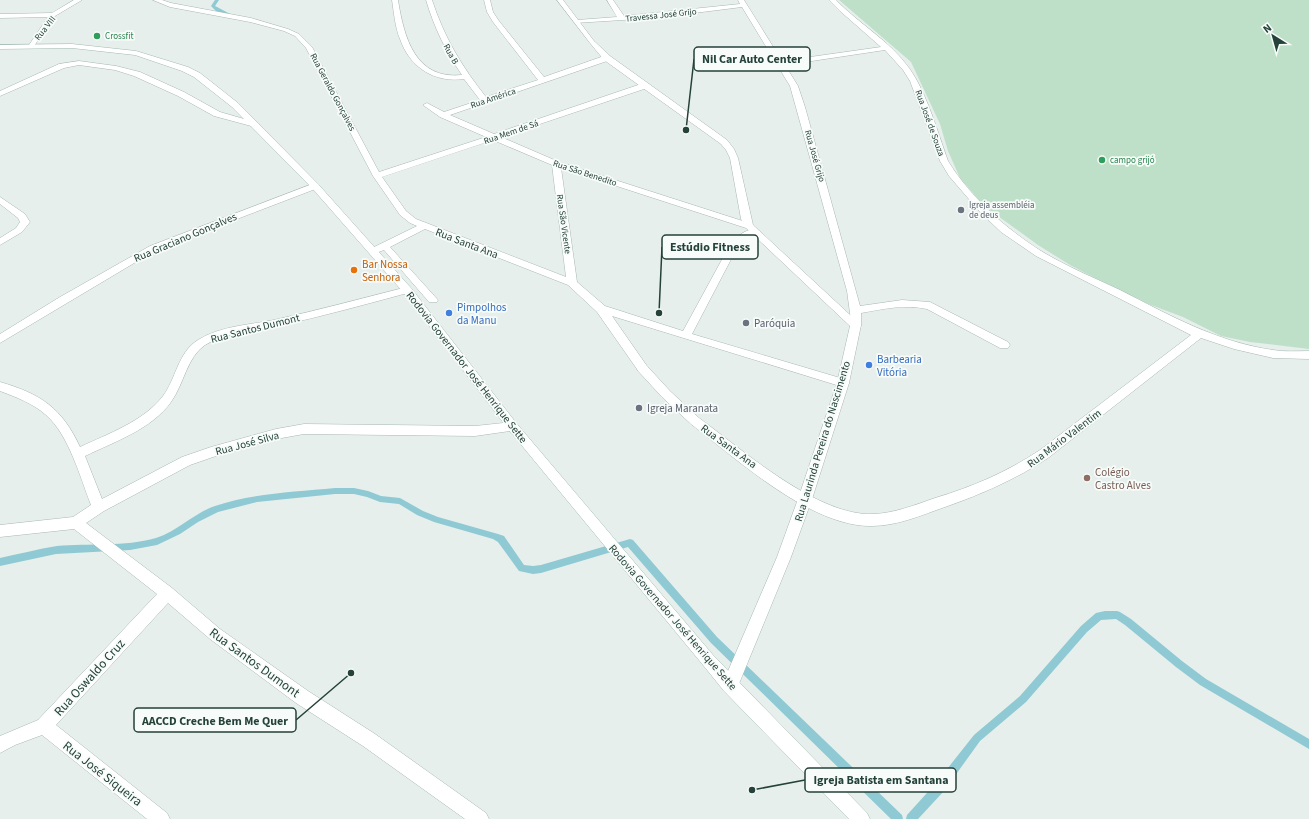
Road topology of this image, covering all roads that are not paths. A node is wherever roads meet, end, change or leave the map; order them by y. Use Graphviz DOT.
graph roads {
  1 [pos="79,0"];
  2 [pos="156,0"];
  3 [pos="395,0"];
  4 [pos="429,0"];
  5 [pos="487,0"];
  6 [pos="560,0"];
  7 [pos="610,0"];
  8 [pos="832,0"];
  9 [pos="743,3"];
  10 [pos="53,15"];
  11 [pos="0,16"];
  12 [pos="622,19"];
  13 [pos="577,22"];
  14 [pos="32,45"];
  15 [pos="0,47"];
  16 [pos="886,48"];
  17 [pos="607,58"];
  18 [pos="780,64"];
  19 [pos="466,77"];
  20 [pos="543,81"];
  21 [pos="644,86"];
  22 [pos="0,94"];
  23 [pos="485,101"];
  24 [pos="427,105"];
  25 [pos="444,115"];
  26 [pos="255,125"];
  27 [pos="496,137"];
  28 [pos="556,164"];
  29 [pos="377,176"];
  30 [pos="315,186"];
  31 [pos="0,200"];
  32 [pos="425,226"];
  33 [pos="752,229"];
  34 [pos="0,242"];
  35 [pos="388,249"];
  36 [pos="373,251"];
  37 [pos="572,283"];
  38 [pos="407,290"];
  39 [pos="433,300"];
  40 [pos="601,308"];
  41 [pos="856,310"];
  42 [pos="856,325"];
  43 [pos="1200,334"];
  44 [pos="686,336"];
  45 [pos="0,339"];
  46 [pos="1004,345"];
  47 [pos="1309,355"];
  48 [pos="843,383"];
  49 [pos="0,386"];
  50 [pos="513,428"];
  51 [pos="77,454"];
  52 [pos="805,500"];
  53 [pos="99,507"];
  54 [pos="76,523"];
  55 [pos="0,531"];
  56 [pos="166,593"];
  57 [pos="730,685"];
  58 [pos="44,726"];
  59 [pos="0,745"];
  60 [pos="161,819"];
  61 [pos="480,819"];
  62 [pos="861,819"];
  1 -- 10 [label="street, Rua VIII"];
  2 -- 29 [label="street, Rua Geraldo Gonçalves"];
  3 -- 19 [label="street"];
  4 -- 19 [label="street, Rua B"];
  5 -- 20 [label="street"];
  6 -- 13 [label="street"];
  7 -- 12 [label="street"];
  8 -- 16 [label="street, Rua José de Souza"];
  9 -- 12 [label="street, Travessa José Grijo"];
  9 -- 18 [label="street, Rua José Grijo"];
  10 -- 11 [label="street"];
  10 -- 14 [label="street, Rua VIII"];
  12 -- 13 [label="street, Travessa José Grijo"];
  13 -- 17 [label="street"];
  14 -- 15 [label="street, Rodovia Governador José Henrique Sette"];
  14 -- 26 [label="street, Rodovia Governador José Henrique Sette"];
  16 -- 18 [label="street"];
  16 -- 43 [label="street, Rua José de Souza"];
  17 -- 20 [label="street, Rua América"];
  17 -- 21 [label="street"];
  18 -- 41 [label="street, Rua José Grijo"];
  19 -- 23 [label="street, Rua B"];
  20 -- 23 [label="street, Rua América"];
  21 -- 27 [label="street, Rua Mem de Sá"];
  21 -- 33 [label="street"];
  22 -- 26 [label="street"];
  23 -- 25 [label="street, Rua América"];
  24 -- 25 [label="street, Rua São Benedito"];
  25 -- 27 [label="street, Rua São Benedito"];
  26 -- 30 [label="street, Rodovia Governador José Henrique Sette"];
  27 -- 28 [label="street, Rua São Benedito"];
  27 -- 29 [label="street, Rua Mem de Sá"];
  28 -- 33 [label="street, Rua São Benedito"];
  28 -- 37 [label="street, Rua São Vicente"];
  29 -- 32 [label="street, Rua Geraldo Gonçalves"];
  30 -- 36 [label="street, Rodovia Governador José Henrique Sette"];
  30 -- 45 [label="street, Rua Graciano Gonçalves"];
  31 -- 34 [label="street"];
  32 -- 36 [label="street, Rua Santa Ana"];
  32 -- 37 [label="street, Rua Santa Ana"];
  33 -- 42 [label="street"];
  33 -- 44 [label="street"];
  35 -- 39 [label="street"];
  36 -- 38 [label="street, Rodovia Governador José Henrique Sette"];
  37 -- 40 [label="street, Rua Santa Ana"];
  38 -- 50 [label="street, Rodovia Governador José Henrique Sette"];
  38 -- 51 [label="street, Rua Santos Dumont"];
  40 -- 44 [label="street, Rua Santa Ana"];
  40 -- 52 [label="street, Rua Santa Ana"];
  41 -- 42 [label="street, Rua José Grijo"];
  41 -- 46 [label="street"];
  42 -- 48 [label="street, Rua Laurinda Pereira do Nascimento"];
  43 -- 47 [label="street"];
  43 -- 52 [label="street, Rua Mário Valentim"];
  44 -- 48 [label="street, Rua Santa Ana"];
  48 -- 52 [label="street, Rua Laurinda Pereira do Nascimento"];
  49 -- 51 [label="street"];
  50 -- 53 [label="street, Rua José Silva"];
  50 -- 57 [label="street, Rodovia Governador José Henrique Sette"];
  51 -- 53 [label="street"];
  52 -- 57 [label="street, Rua Laurinda Pereira do Nascimento"];
  53 -- 54 [label="street, Rua José Silva"];
  54 -- 55 [label="street, Rua José Silva"];
  54 -- 56 [label="street, Rua Santos Dumont"];
  56 -- 58 [label="street, Rua Oswaldo Cruz"];
  56 -- 61 [label="street, Rua Santos Dumont"];
  57 -- 62 [label="street, Rodovia Governador José Henrique Sette"];
  58 -- 59 [label="street, Rua Oswaldo Cruz"];
  58 -- 60 [label="street, Rua José Siqueira"];
}
